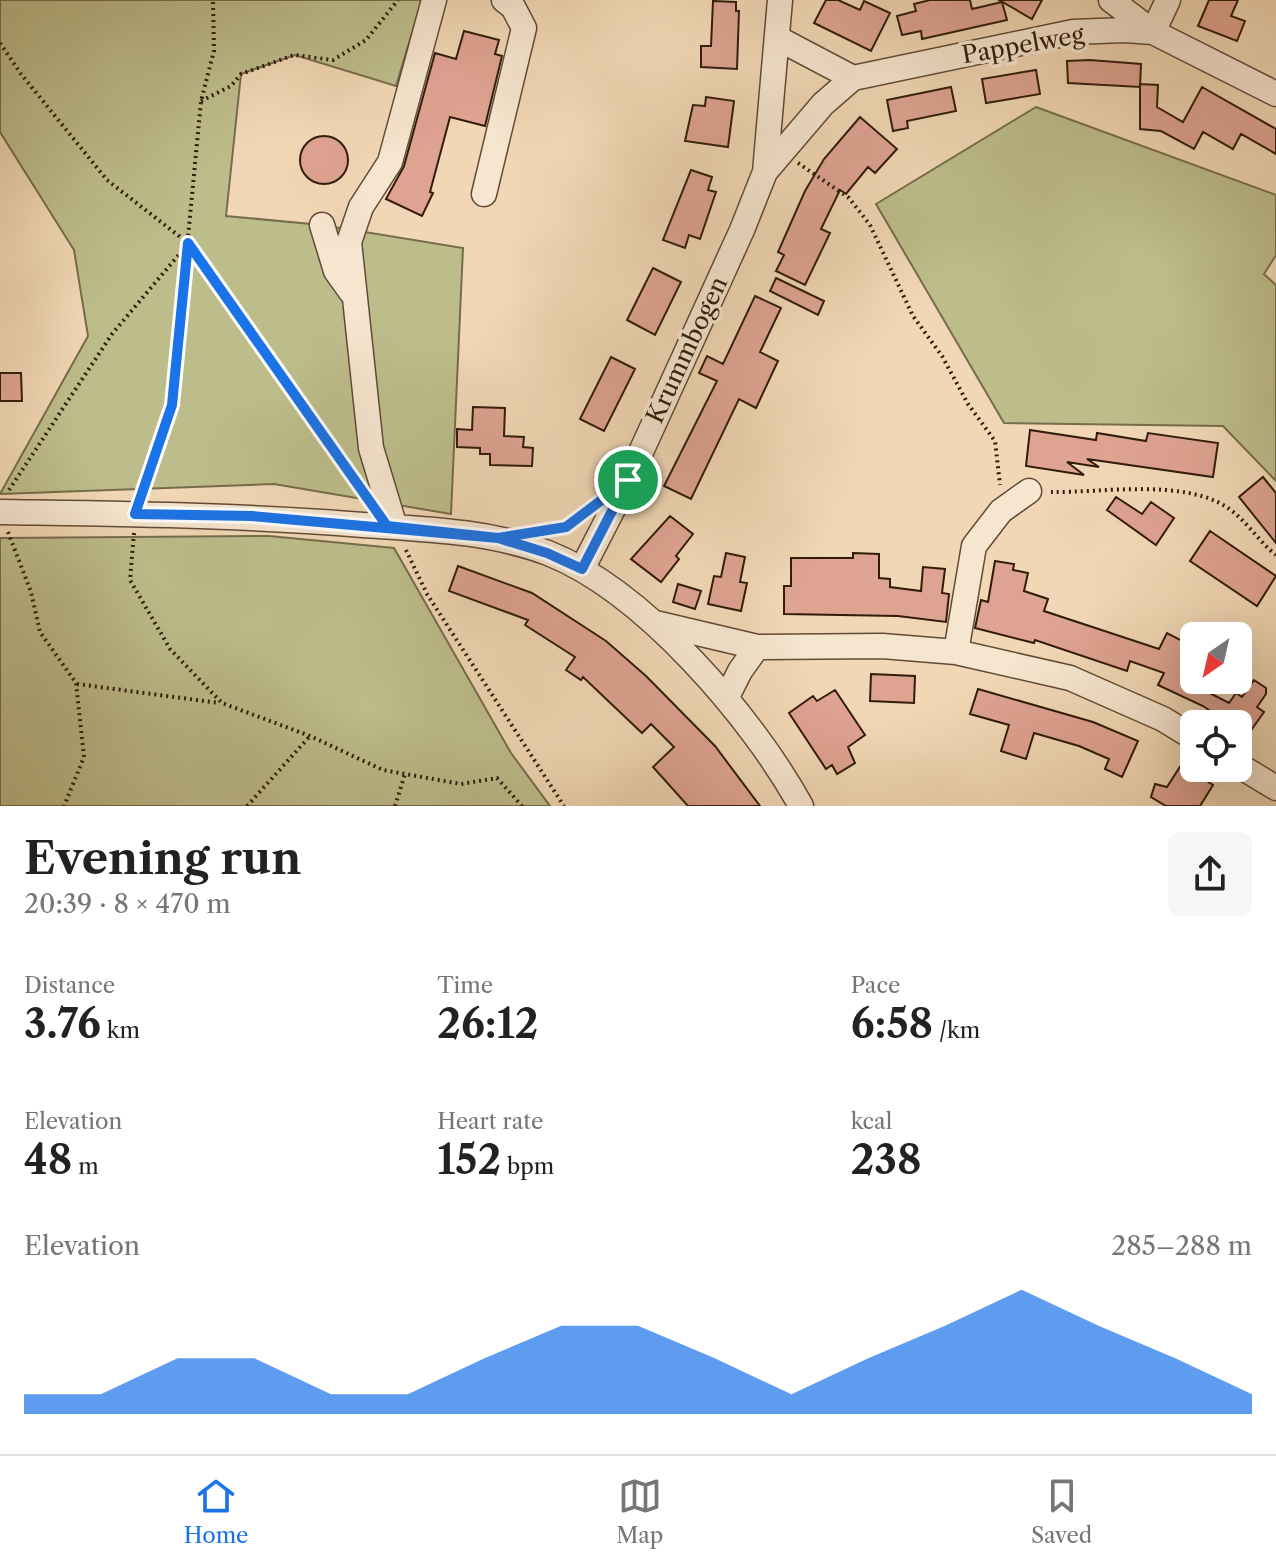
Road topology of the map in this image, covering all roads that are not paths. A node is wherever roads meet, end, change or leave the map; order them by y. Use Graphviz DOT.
graph roads {
  1 [pos="434,0"];
  2 [pos="504,0"];
  3 [pos="780,0"];
  4 [pos="1111,0"];
  5 [pos="1168,0"];
  6 [pos="1153,32"];
  7 [pos="779,39"];
  8 [pos="853,78"];
  9 [pos="1276,94"];
  10 [pos="765,172"];
  11 [pos="484,194"];
  12 [pos="322,225"];
  13 [pos="354,297"];
  14 [pos="1029,491"];
  15 [pos="0,512"];
  16 [pos="391,526"];
  17 [pos="582,569"];
  18 [pos="653,623"];
  19 [pos="757,647"];
  20 [pos="956,652"];
  21 [pos="727,697"];
  22 [pos="1180,729"];
  23 [pos="1252,773"];
  24 [pos="1276,788"];
  25 [pos="801,806"];
  1 -- 13 [label="street"];
  2 -- 11 [label="street"];
  3 -- 7 [label="street, Krummbogen"];
  4 -- 6 [label="street"];
  5 -- 6 [label="street"];
  6 -- 8 [label="street, Pappelweg"];
  6 -- 9 [label="street, Pappelweg"];
  7 -- 8 [label="street"];
  7 -- 10 [label="street, Krummbogen"];
  8 -- 10 [label="street, Krummbogen"];
  10 -- 17 [label="street, Krummbogen"];
  12 -- 13 [label="street"];
  13 -- 16 [label="street"];
  14 -- 20 [label="street"];
  15 -- 16 [label="street"];
  16 -- 17 [label="street"];
  17 -- 18 [label="street"];
  18 -- 19 [label="street"];
  18 -- 21 [label="street"];
  19 -- 20 [label="street"];
  19 -- 21 [label="street"];
  20 -- 22 [label="street"];
  21 -- 25 [label="street"];
  23 -- 24 [label="street"];
}
